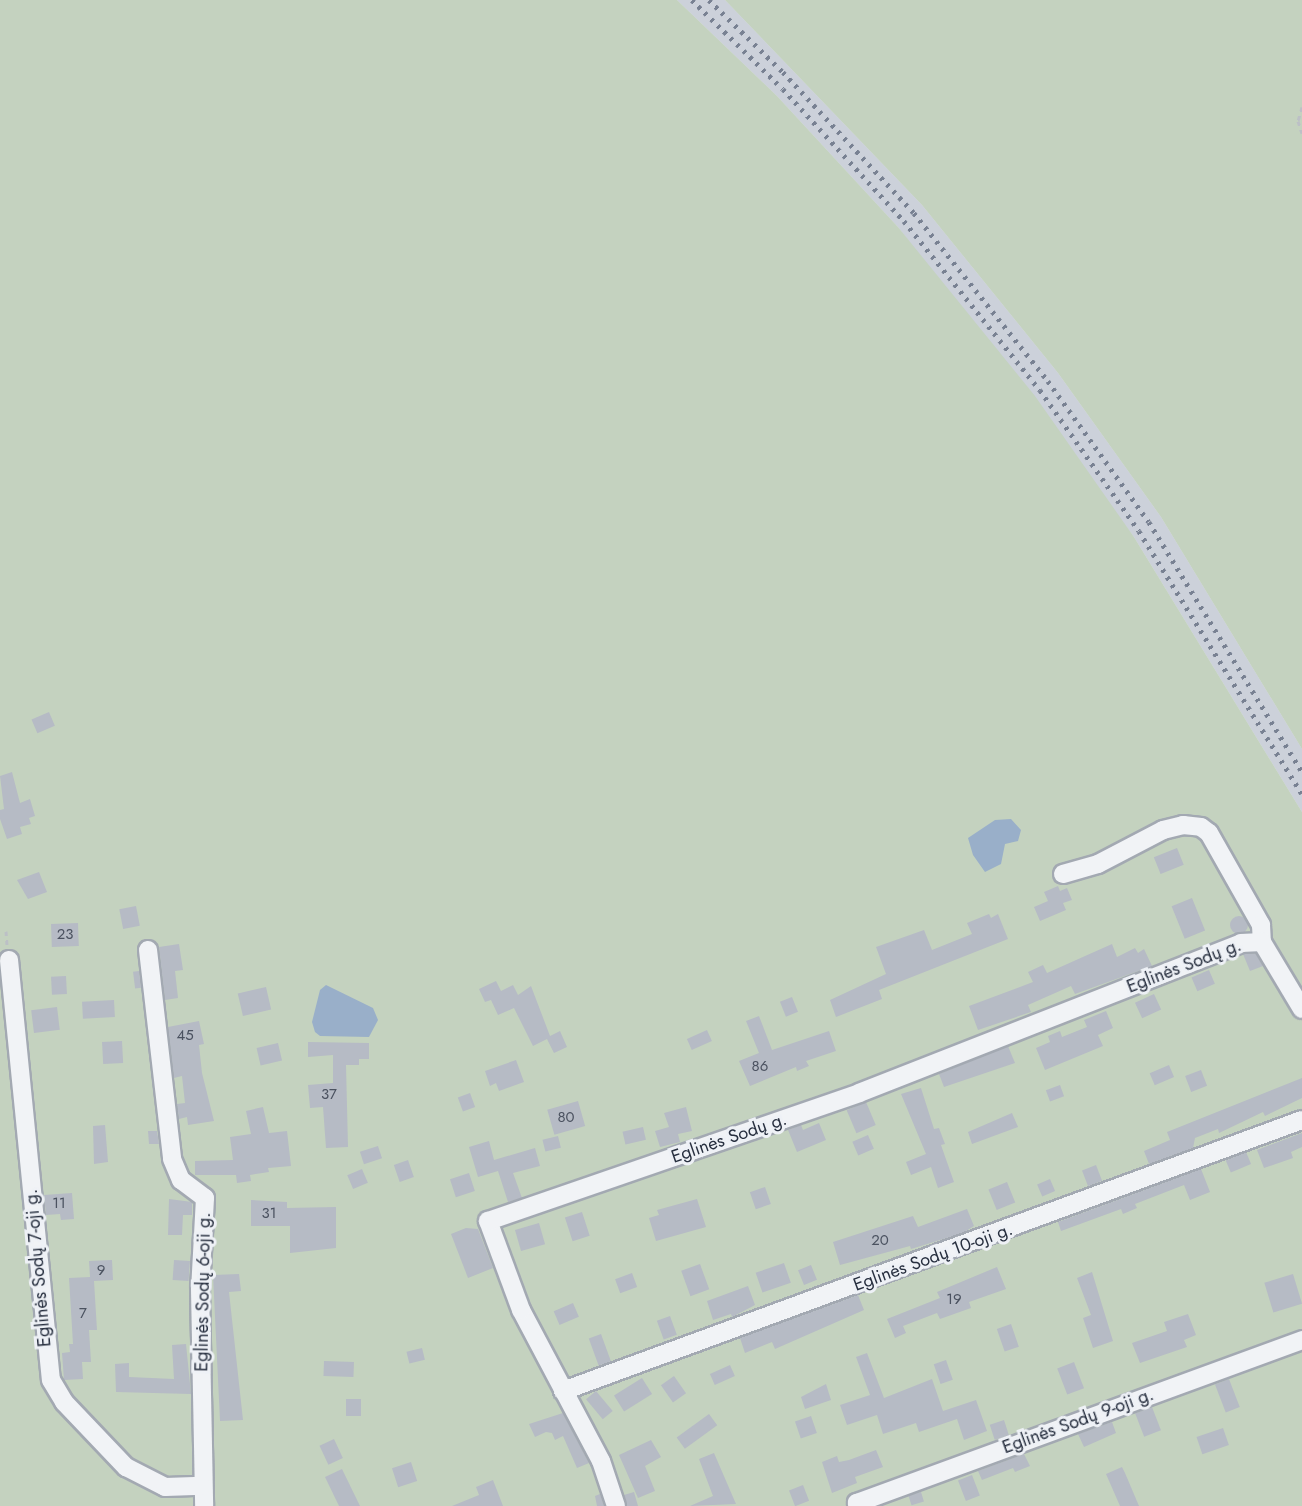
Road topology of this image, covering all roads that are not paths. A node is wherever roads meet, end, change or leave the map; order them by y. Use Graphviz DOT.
graph roads {
  1 [pos="1063,874"];
  2 [pos="1262,942"];
  3 [pos="148,950"];
  4 [pos="9,960"];
  5 [pos="1302,1009"];
  6 [pos="1302,1120"];
  7 [pos="1302,1340"];
  8 [pos="563,1390"];
  9 [pos="202,1486"];
  10 [pos="204,1506"];
  11 [pos="616,1506"];
  12 [pos="859,1506"];
  1 -- 2 [label="street"];
  2 -- 5 [label="street"];
  2 -- 8 [label="street, Eglinės Sodų g."];
  3 -- 9 [label="street, Eglinės Sodų 6-oji g."];
  4 -- 9 [label="street, Eglinės Sodų 7-oji g."];
  6 -- 8 [label="street, Eglinės Sodų 10-oji g."];
  7 -- 12 [label="street, Eglinės Sodų 9-oji g."];
  8 -- 11 [label="street, Eglinės Sodų g."];
  9 -- 10 [label="street, Eglinės Sodų 6-oji g."];
}
